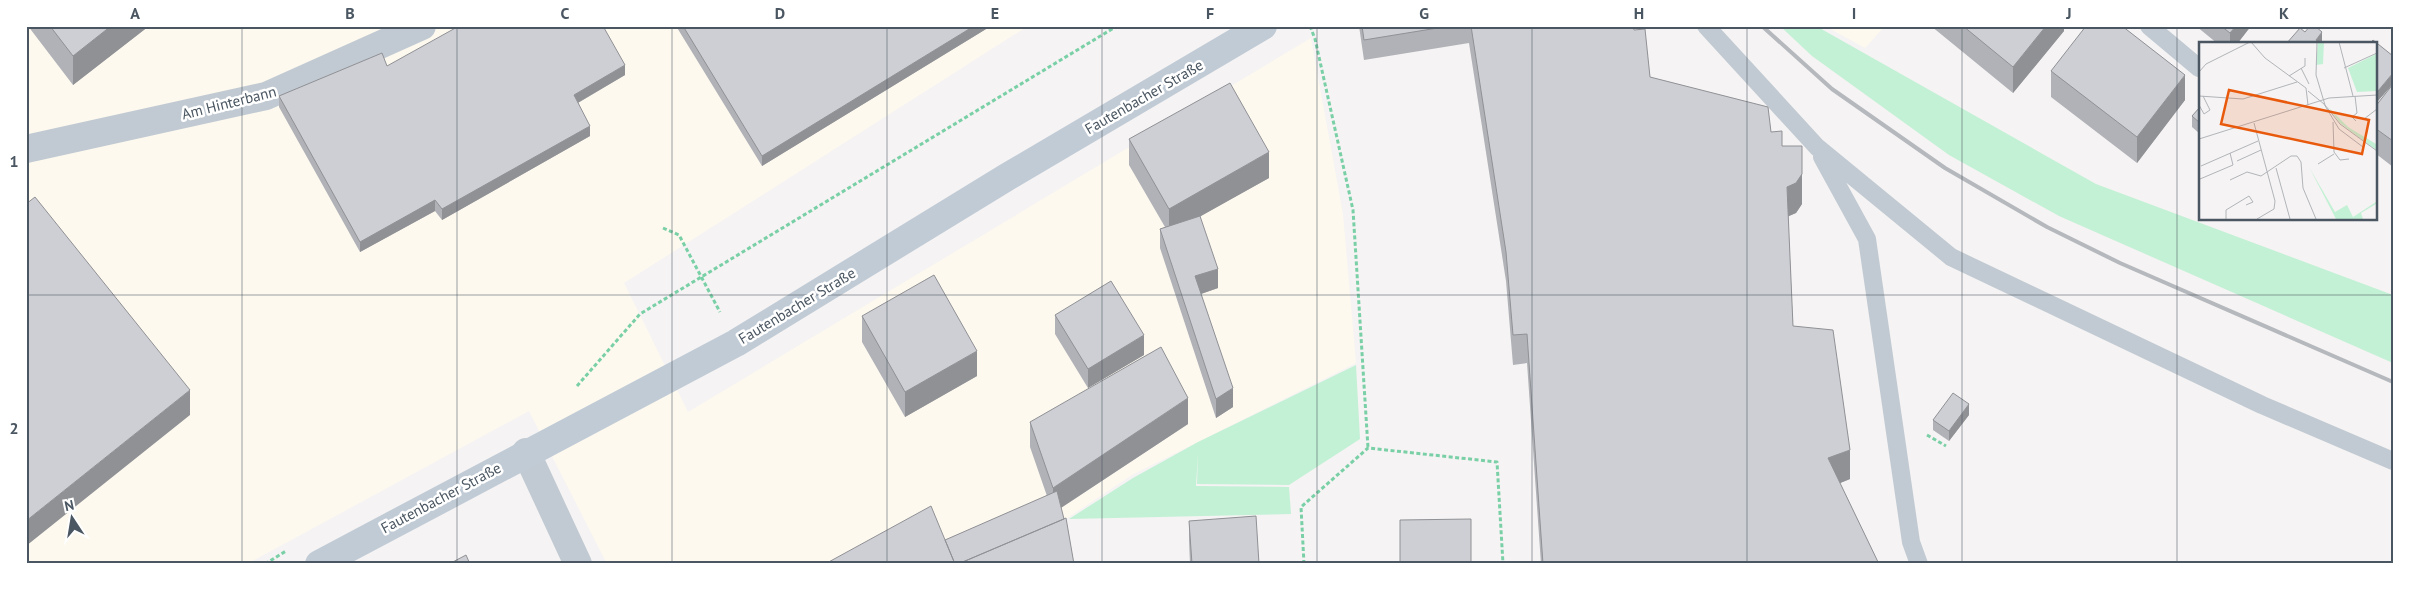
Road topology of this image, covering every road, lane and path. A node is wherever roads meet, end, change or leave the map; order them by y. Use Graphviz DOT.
graph roads {
  1 [pos="422,26"];
  2 [pos="1117,26"];
  3 [pos="1263,26"];
  4 [pos="1310,26"];
  5 [pos="1706,26"];
  6 [pos="2149,26"];
  7 [pos="2199,68"];
  8 [pos="1817,148"];
  9 [pos="26,149"];
  10 [pos="663,228"];
  11 [pos="702,277"];
  12 [pos="736,343"];
  13 [pos="571,394"];
  14 [pos="1368,448"];
  15 [pos="526,452"];
  16 [pos="2393,461"];
  17 [pos="290,549"];
  18 [pos="265,564"];
  19 [pos="319,564"];
  20 [pos="578,564"];
  21 [pos="1304,564"];
  22 [pos="1503,564"];
  23 [pos="1919,564"];
  1 -- 9 [label="street, Am Hinterbann"];
  2 -- 11 [label="path"];
  3 -- 12 [label="street, Fautenbacher Straße"];
  4 -- 14 [label="path"];
  5 -- 8 [label="lane"];
  6 -- 7 [label="lane"];
  8 -- 16 [label="lane"];
  8 -- 23 [label="lane"];
  10 -- 11 [label="path"];
  11 -- 12 [label="path"];
  11 -- 13 [label="path"];
  12 -- 15 [label="street, Fautenbacher Straße"];
  14 -- 21 [label="path"];
  14 -- 22 [label="path"];
  15 -- 19 [label="street, Fautenbacher Straße"];
  15 -- 20 [label="street"];
  17 -- 18 [label="path"];
}
